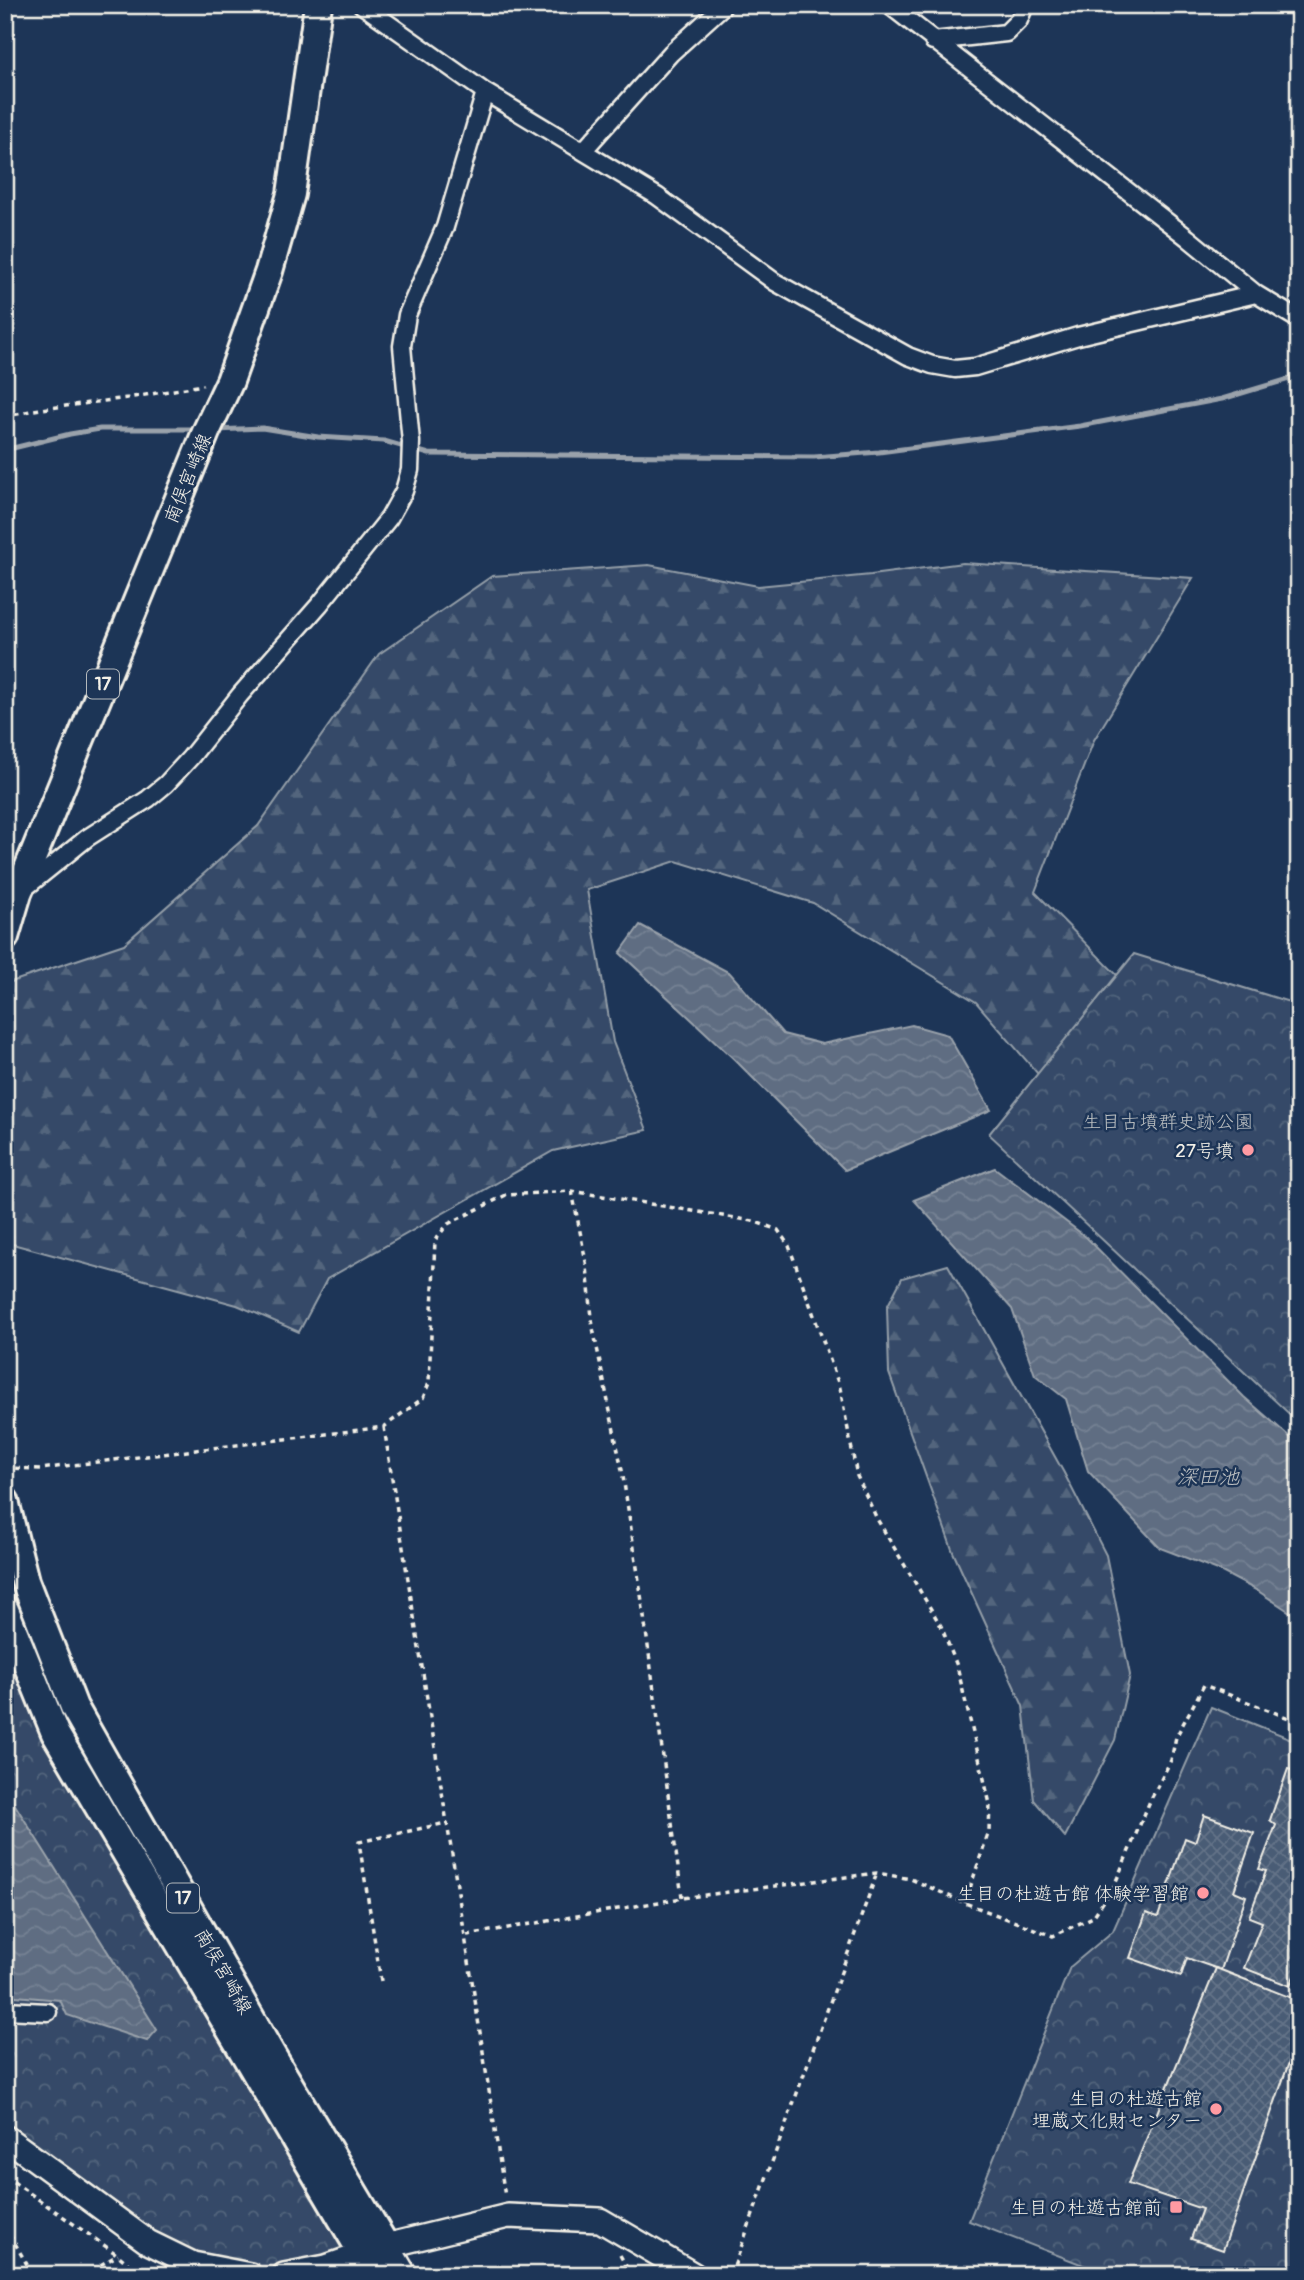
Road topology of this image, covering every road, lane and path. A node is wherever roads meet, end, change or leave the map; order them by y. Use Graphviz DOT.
graph roads {
  1 [pos="318,5"];
  2 [pos="362,5"];
  3 [pos="724,5"];
  4 [pos="889,5"];
  5 [pos="1025,5"];
  6 [pos="933,41"];
  7 [pos="485,92"];
  8 [pos="583,151"];
  9 [pos="1256,294"];
  10 [pos="1299,320"];
  11 [pos="228,385"];
  12 [pos="5,417"];
  13 [pos="12,895"];
  14 [pos="5,937"];
  15 [pos="572,1191"];
  16 [pos="384,1427"];
  17 [pos="5,1468"];
  18 [pos="5,1502"];
  19 [pos="5,1610"];
  20 [pos="1299,1722"];
  21 [pos="446,1823"];
  22 [pos="877,1873"];
  23 [pos="682,1898"];
  24 [pos="965,1903"];
  25 [pos="467,1935"];
  26 [pos="381,1982"];
  27 [pos="5,2010"];
  28 [pos="48,2012"];
  29 [pos="5,2137"];
  30 [pos="5,2176"];
  31 [pos="508,2217"];
  32 [pos="5,2226"];
  33 [pos="118,2255"];
  34 [pos="375,2259"];
  35 [pos="33,2275"];
  36 [pos="83,2275"];
  37 [pos="142,2275"];
  38 [pos="250,2275"];
  39 [pos="284,2275"];
  40 [pos="403,2275"];
  41 [pos="694,2275"];
  42 [pos="731,2275"];
  1 -- 11 [label="main road, 南俣宮崎線 / 17"];
  2 -- 7 [label="street"];
  3 -- 8 [label="street"];
  4 -- 6 [label="street"];
  5 -- 6 [label="street"];
  6 -- 9 [label="street"];
  7 -- 8 [label="street"];
  7 -- 13 [label="street"];
  8 -- 9 [label="street"];
  9 -- 10 [label="street"];
  11 -- 12 [label="path"];
  11 -- 13 [label="main road, 南俣宮崎線 / 17"];
  13 -- 14 [label="main road, 南俣宮崎線 / 17"];
  15 -- 16 [label="path"];
  15 -- 23 [label="path"];
  15 -- 24 [label="path"];
  16 -- 17 [label="path"];
  16 -- 21 [label="path"];
  18 -- 34 [label="main road, 南俣宮崎線 / 17"];
  19 -- 34 [label="main road, 南俣宮崎線 / 17"];
  20 -- 24 [label="path"];
  21 -- 25 [label="path"];
  21 -- 26 [label="path"];
  22 -- 23 [label="path"];
  22 -- 24 [label="path"];
  22 -- 42 [label="path"];
  23 -- 25 [label="path"];
  25 -- 31 [label="path"];
  27 -- 28 [label="street"];
  29 -- 38 [label="street"];
  30 -- 33 [label="path"];
  31 -- 34 [label="street"];
  31 -- 41 [label="street"];
  32 -- 35 [label="path"];
  33 -- 36 [label="path"];
  33 -- 37 [label="path"];
  34 -- 39 [label="street"];
  34 -- 40 [label="main road, 南俣宮崎線 / 17"];
}
